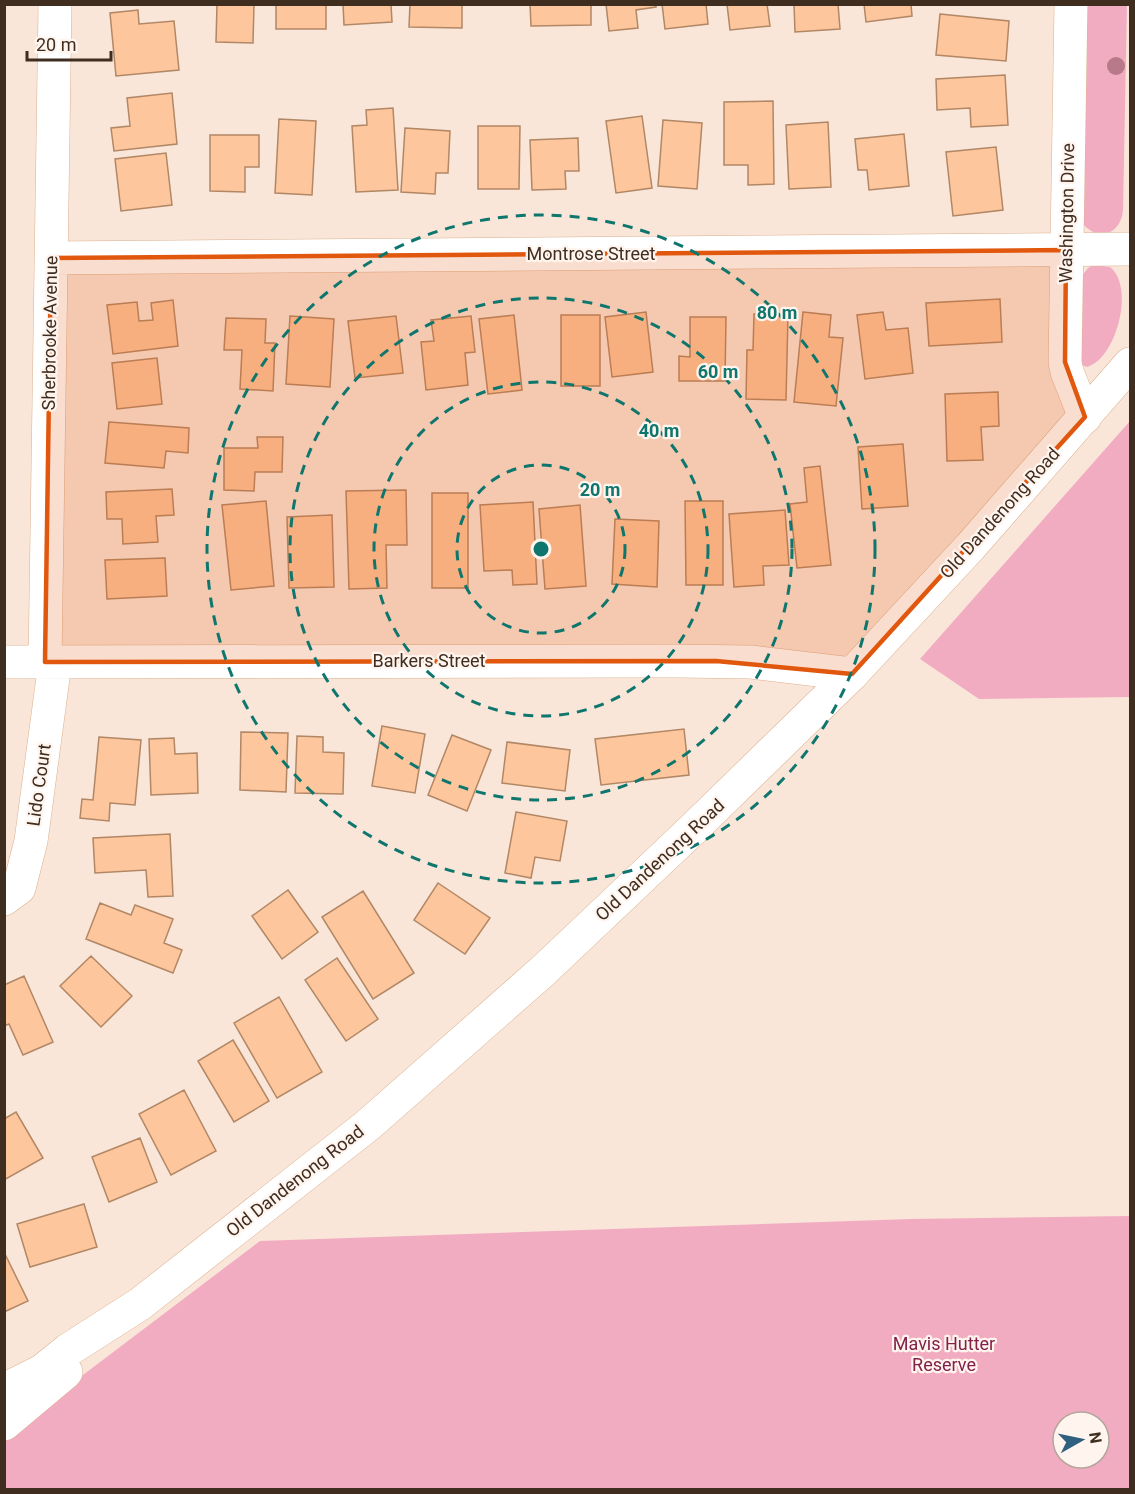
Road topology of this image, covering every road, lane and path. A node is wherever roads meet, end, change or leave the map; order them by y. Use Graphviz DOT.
graph roads {
  1 [pos="55,4"];
  2 [pos="1071,4"];
  3 [pos="1131,249"];
  4 [pos="1066,250"];
  5 [pos="51,258"];
  6 [pos="1131,364"];
  7 [pos="1085,417"];
  8 [pos="4,662"];
  9 [pos="50,662"];
  10 [pos="852,674"];
  11 [pos="4,899"];
  12 [pos="140,1305"];
  13 [pos="4,1390"];
  14 [pos="4,1424"];
  1 -- 5 [label="street, Sherbrooke Avenue"];
  2 -- 4 [label="street, Washington Drive"];
  3 -- 4 [label="street, Montrose Street"];
  4 -- 5 [label="street, Montrose Street"];
  4 -- 7 [label="street, Washington Drive"];
  5 -- 9 [label="street, Sherbrooke Avenue"];
  6 -- 7 [label="street, Old Dandenong Road"];
  7 -- 10 [label="street, Old Dandenong Road"];
  8 -- 9 [label="street, Barkers Street"];
  9 -- 10 [label="street, Barkers Street"];
  9 -- 11 [label="street, Lido Court"];
  10 -- 12 [label="street, Old Dandenong Road"];
  12 -- 13 [label="street, Old Dandenong Road"];
  12 -- 14 [label="street, Old Dandenong Road"];
}
